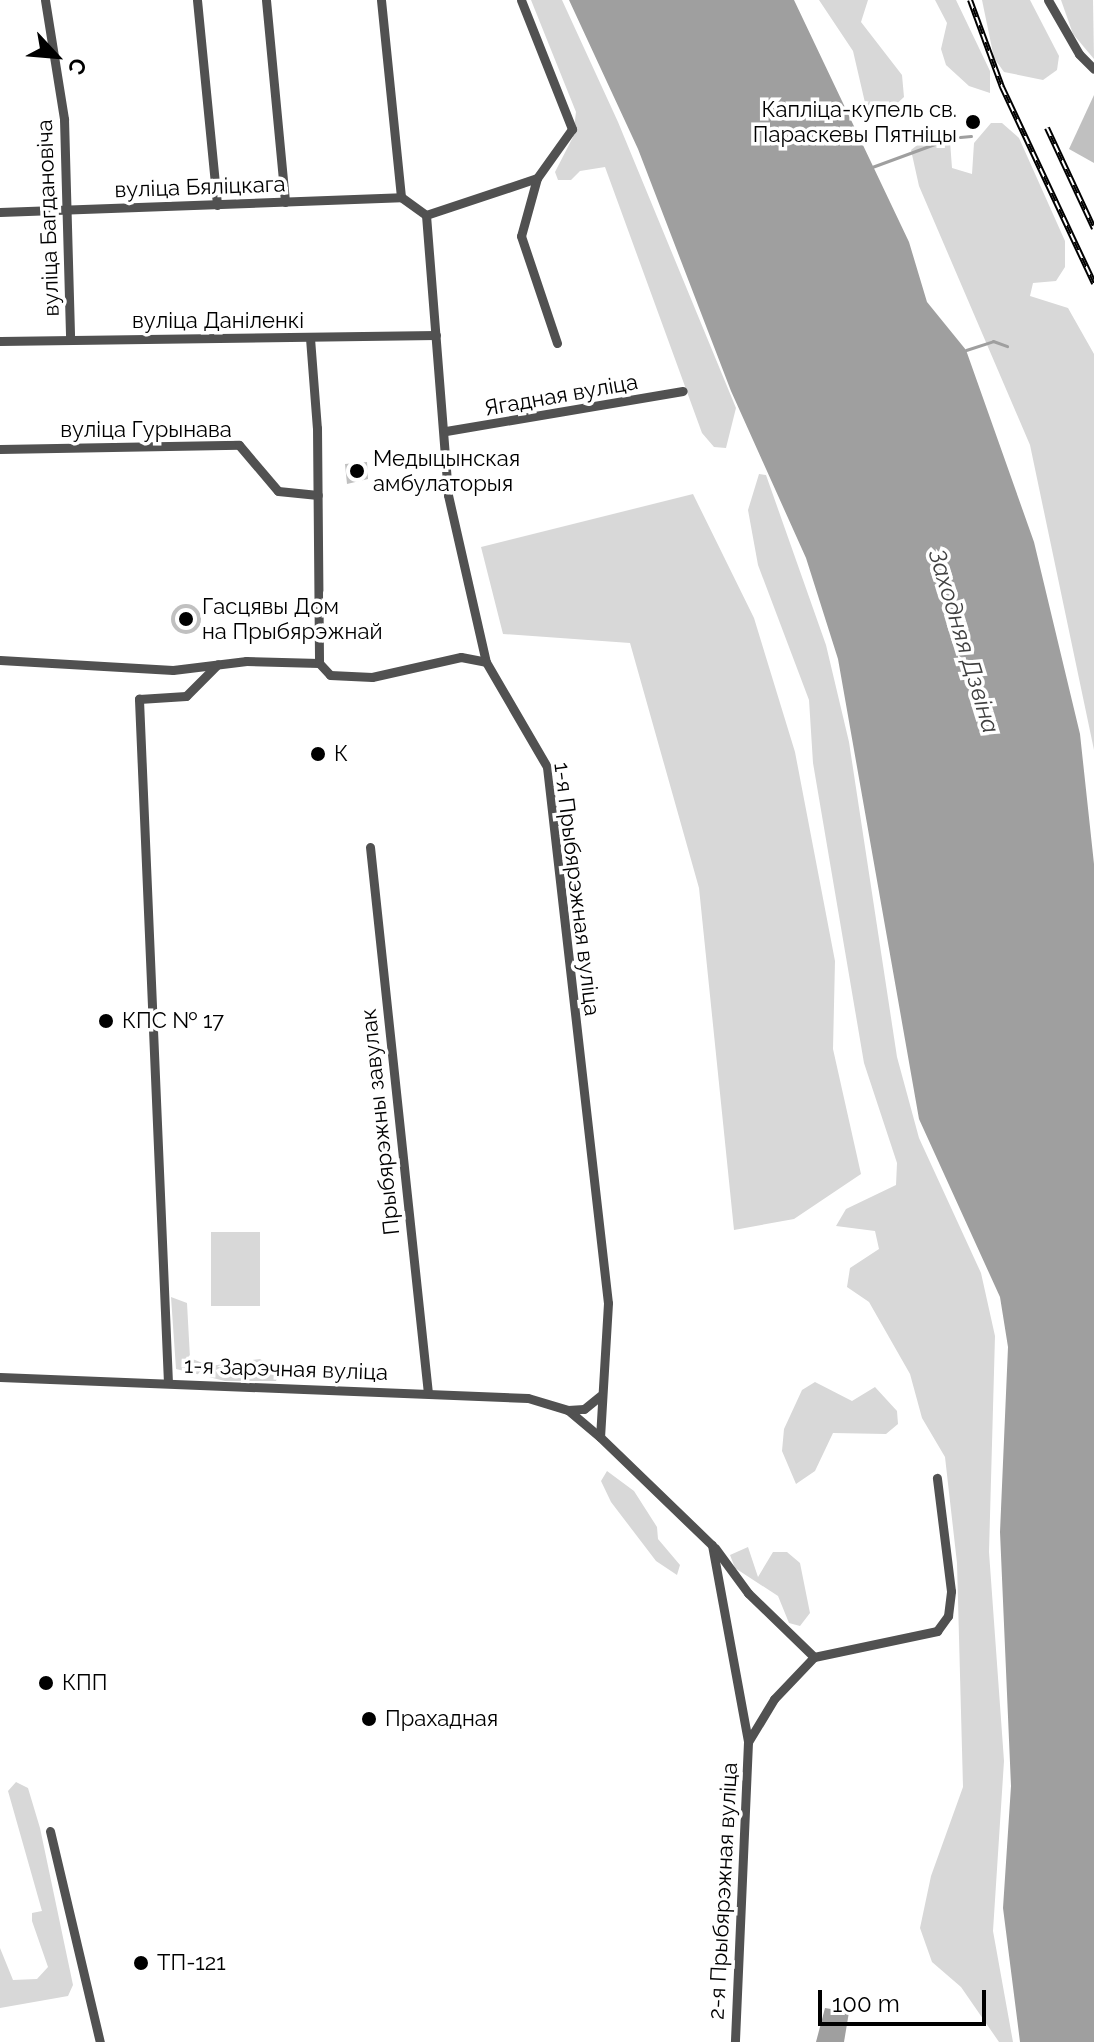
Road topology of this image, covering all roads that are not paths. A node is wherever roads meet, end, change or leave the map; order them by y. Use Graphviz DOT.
graph roads {
  1 [pos="45,0"];
  2 [pos="197,0"];
  3 [pos="266,0"];
  4 [pos="381,0"];
  5 [pos="521,0"];
  6 [pos="1048,0"];
  7 [pos="1094,69"];
  8 [pos="537,178"];
  9 [pos="401,197"];
  10 [pos="285,202"];
  11 [pos="217,205"];
  12 [pos="69,210"];
  13 [pos="0,212"];
  14 [pos="426,215"];
  15 [pos="436,335"];
  16 [pos="310,338"];
  17 [pos="70,340"];
  18 [pos="0,341"];
  19 [pos="557,343"];
  20 [pos="683,391"];
  21 [pos="446,431"];
  22 [pos="0,449"];
  23 [pos="318,495"];
  24 [pos="0,660"];
  25 [pos="486,662"];
  26 [pos="319,663"];
  27 [pos="218,664"];
  28 [pos="370,847"];
  29 [pos="0,1377"];
  30 [pos="168,1383"];
  31 [pos="428,1393"];
  32 [pos="600,1396"];
  33 [pos="568,1410"];
  34 [pos="600,1437"];
  35 [pos="937,1478"];
  36 [pos="712,1545"];
  37 [pos="814,1657"];
  38 [pos="748,1742"];
  39 [pos="50,1831"];
  40 [pos="100,2042"];
  41 [pos="735,2042"];
  1 -- 12 [label="street, вуліца Багдановіча"];
  2 -- 11 [label="street"];
  3 -- 10 [label="street"];
  4 -- 9 [label="street"];
  5 -- 8 [label="street"];
  6 -- 7 [label="street"];
  8 -- 14 [label="street"];
  8 -- 19 [label="street"];
  9 -- 10 [label="street, вуліца Бяліцкага"];
  9 -- 14 [label="street"];
  10 -- 11 [label="street, вуліца Бяліцкага"];
  11 -- 12 [label="street, вуліца Бяліцкага"];
  12 -- 13 [label="street, вуліца Бяліцкага"];
  12 -- 17 [label="street, вуліца Багдановіча"];
  14 -- 15 [label="street, 1-я Прыбярэжная вуліца"];
  15 -- 16 [label="street, вуліца Даніленкі"];
  15 -- 21 [label="street, 1-я Прыбярэжная вуліца"];
  16 -- 17 [label="street, вуліца Даніленкі"];
  16 -- 23 [label="street"];
  17 -- 18 [label="street, вуліца Даніленкі"];
  20 -- 21 [label="street, Ягадная вуліца"];
  21 -- 25 [label="street, 1-я Прыбярэжная вуліца"];
  22 -- 23 [label="street, вуліца Гурынава"];
  23 -- 26 [label="street"];
  24 -- 27 [label="street"];
  25 -- 26 [label="street"];
  25 -- 32 [label="street, 1-я Прыбярэжная вуліца"];
  26 -- 27 [label="street"];
  27 -- 30 [label="street"];
  28 -- 31 [label="street, Прыбярэжны завулак"];
  29 -- 30 [label="street, 1-я Зарэчная вуліца"];
  30 -- 31 [label="street, 1-я Зарэчная вуліца"];
  31 -- 33 [label="street, 1-я Зарэчная вуліца"];
  32 -- 33 [label="street"];
  32 -- 34 [label="street, 1-я Прыбярэжная вуліца"];
  33 -- 34 [label="street, 1-я Зарэчная вуліца"];
  34 -- 36 [label="street, 1-я Зарэчная вуліца"];
  35 -- 37 [label="street"];
  36 -- 37 [label="street, 1-я Зарэчная вуліца"];
  36 -- 38 [label="street"];
  37 -- 38 [label="street"];
  38 -- 41 [label="street, 2-я Прыбярэжная вуліца"];
  39 -- 40 [label="street"];
}
